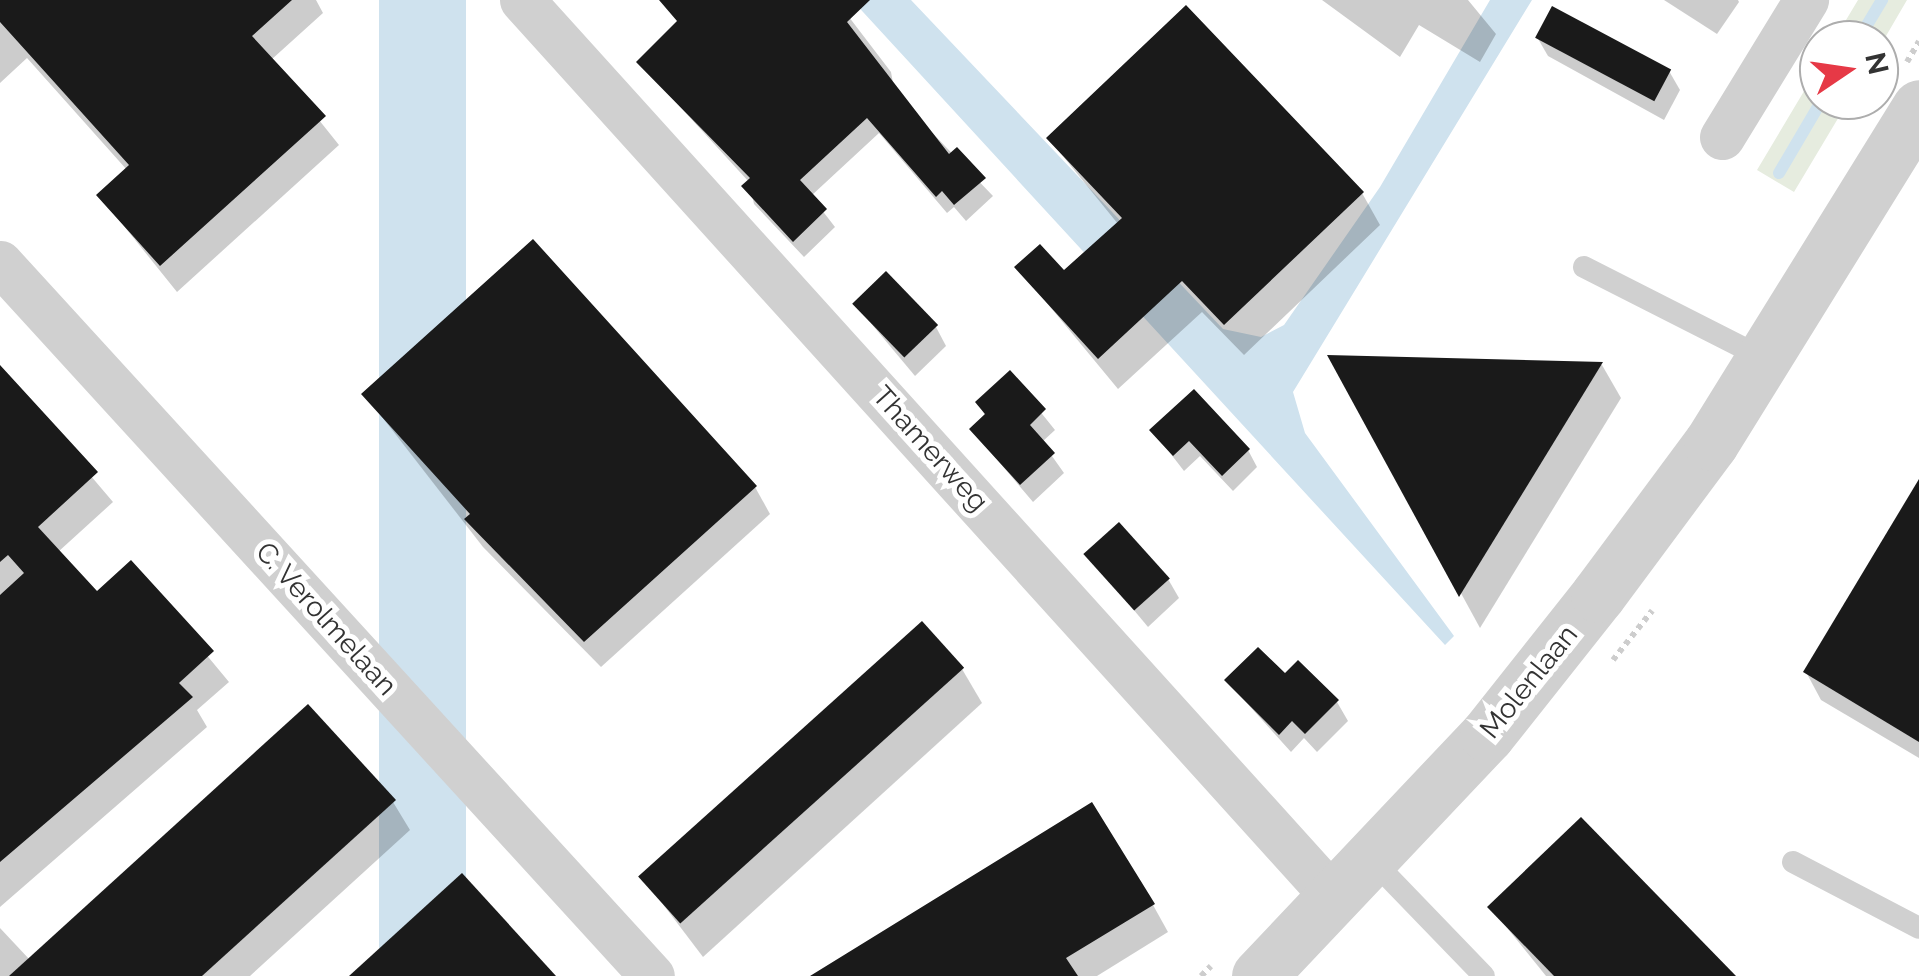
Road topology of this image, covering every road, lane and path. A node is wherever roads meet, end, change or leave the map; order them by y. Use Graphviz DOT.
graph roads {
  1 [pos="522,0"];
  2 [pos="1806,0"];
  3 [pos="1919,107"];
  4 [pos="1722,138"];
  5 [pos="0,262"];
  6 [pos="1584,267"];
  7 [pos="1764,358"];
  8 [pos="1372,860"];
  9 [pos="1793,862"];
  10 [pos="1336,900"];
  11 [pos="1919,928"];
  12 [pos="652,976"];
  13 [pos="1259,976"];
  14 [pos="1484,976"];
  1 -- 10 [label="street, Thamerweg"];
  2 -- 4 [label="street"];
  3 -- 7 [label="street, Molenlaan"];
  5 -- 12 [label="street, C. Verolmelaan"];
  6 -- 7 [label="lane"];
  7 -- 8 [label="street, Molenlaan"];
  8 -- 10 [label="street, Molenlaan"];
  8 -- 14 [label="lane"];
  9 -- 11 [label="lane"];
  10 -- 13 [label="street, Molenlaan"];
}
